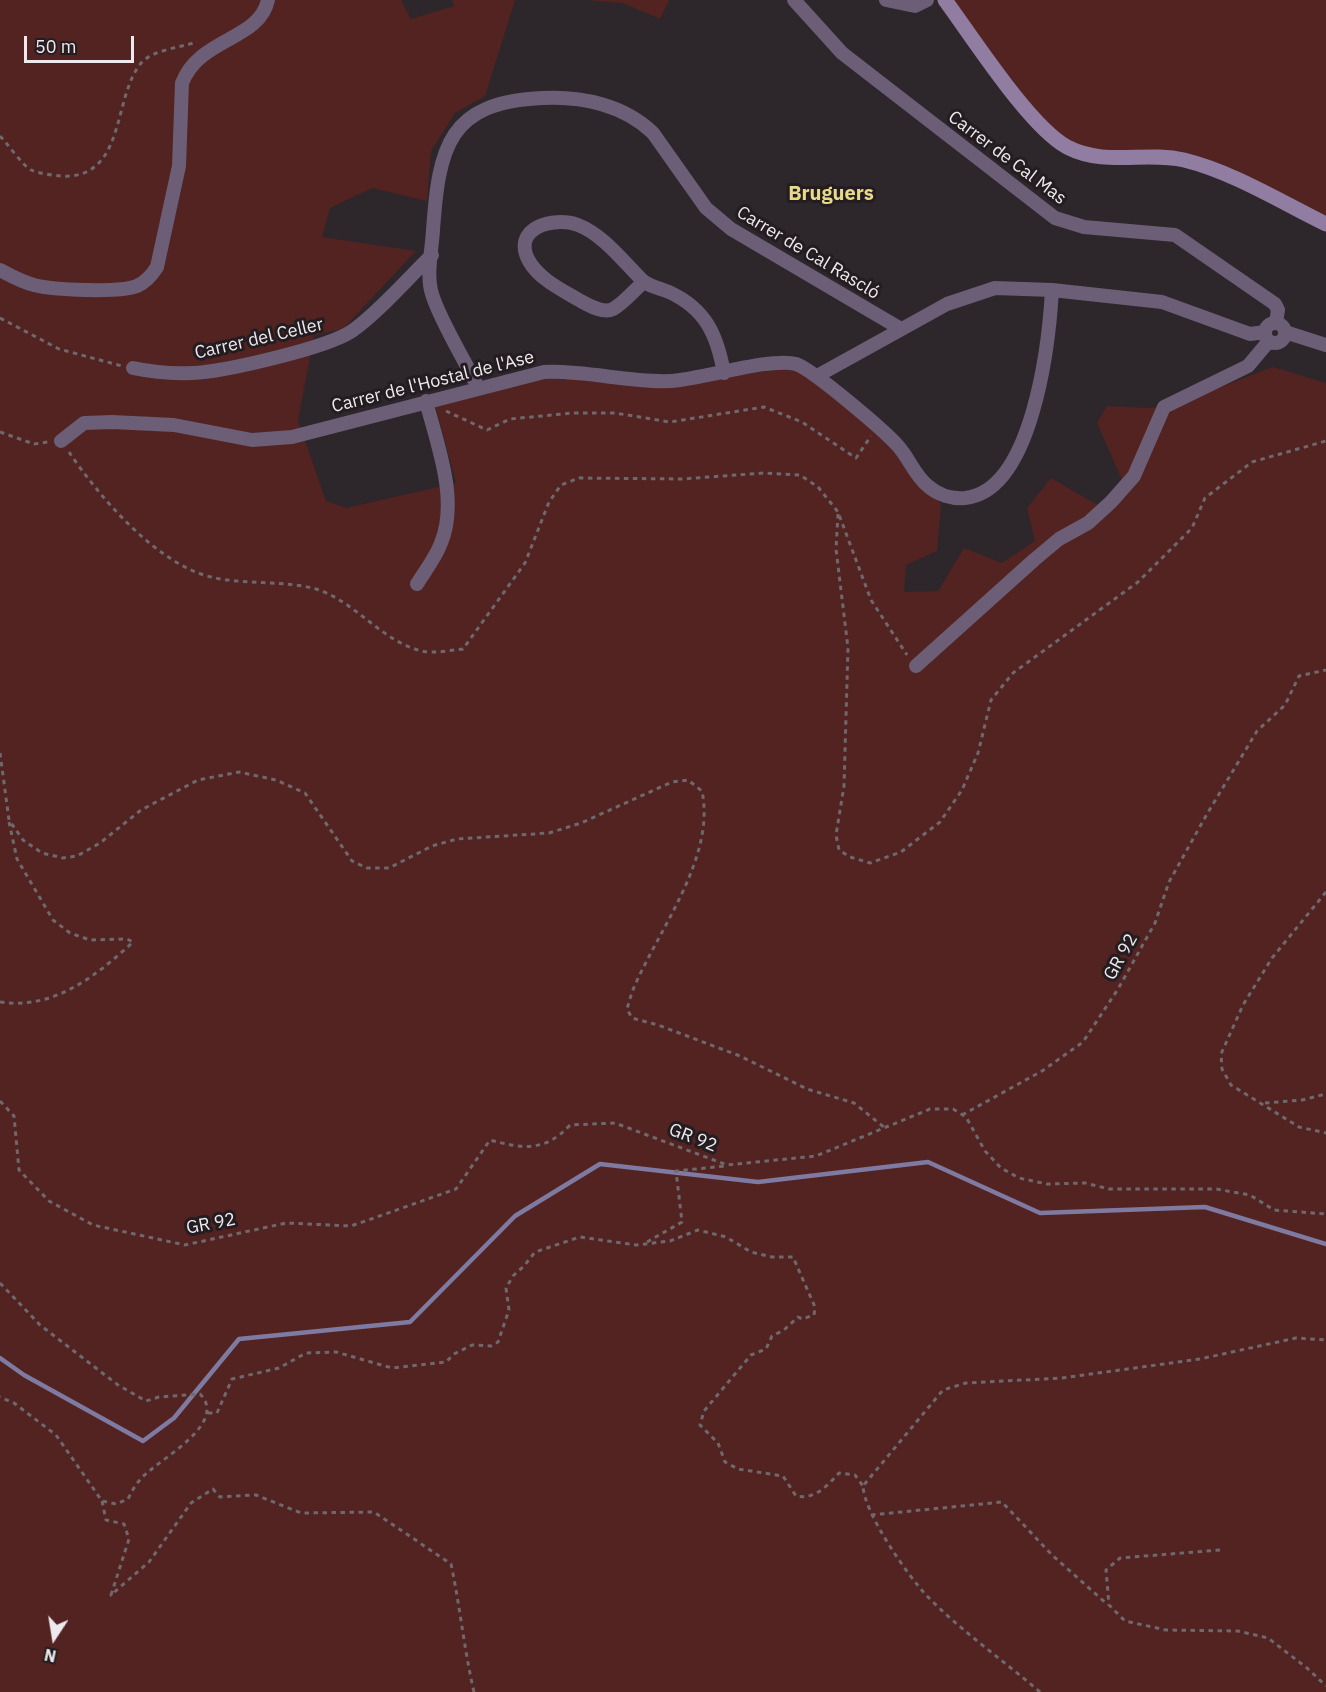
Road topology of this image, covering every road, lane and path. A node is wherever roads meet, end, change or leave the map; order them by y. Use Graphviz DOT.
graph roads {
  1 [pos="268,0"];
  2 [pos="794,0"];
  3 [pos="889,0"];
  4 [pos="927,0"];
  5 [pos="945,0"];
  6 [pos="201,40"];
  7 [pos="0,136"];
  8 [pos="1326,224"];
  9 [pos="432,255"];
  10 [pos="0,270"];
  11 [pos="644,282"];
  12 [pos="1052,290"];
  13 [pos="0,318"];
  14 [pos="1281,327"];
  15 [pos="902,329"];
  16 [pos="1267,337"];
  17 [pos="1326,345"];
  18 [pos="133,368"];
  19 [pos="724,374"];
  20 [pos="817,376"];
  21 [pos="478,388"];
  22 [pos="426,401"];
  23 [pos="877,427"];
  24 [pos="0,432"];
  25 [pos="62,441"];
  26 [pos="1326,441"];
  27 [pos="78,465"];
  28 [pos="838,512"];
  29 [pos="417,584"];
  30 [pos="916,666"];
  31 [pos="1326,670"];
  32 [pos="0,753"];
  33 [pos="9,820"];
  34 [pos="1326,892"];
  35 [pos="0,1002"];
  36 [pos="1326,1094"];
  37 [pos="0,1101"];
  38 [pos="1263,1103"];
  39 [pos="962,1115"];
  40 [pos="885,1128"];
  41 [pos="1326,1133"];
  42 [pos="727,1165"];
  43 [pos="1326,1214"];
  44 [pos="644,1244"];
  45 [pos="0,1283"];
  46 [pos="1326,1340"];
  47 [pos="0,1398"];
  48 [pos="208,1413"];
  49 [pos="863,1486"];
  50 [pos="102,1501"];
  51 [pos="871,1515"];
  52 [pos="1220,1550"];
  53 [pos="1109,1605"];
  54 [pos="1326,1686"];
  55 [pos="474,1692"];
  56 [pos="1040,1692"];
  1 -- 10 [label="street"];
  2 -- 14 [label="street, Carrer de Cal Mas"];
  3 -- 4 [label="street"];
  5 -- 8 [label="main road"];
  6 -- 7 [label="path"];
  9 -- 15 [label="street, Carrer de Cal Rascló"];
  9 -- 18 [label="street, Carrer del Celler"];
  9 -- 21 [label="street, Carrer de Cal Rascló"];
  11 -- 11 [label="street"];
  11 -- 19 [label="street"];
  12 -- 15 [label="street"];
  12 -- 16 [label="street"];
  12 -- 23 [label="street, Carrer de l'Hostal de l'Ase"];
  13 -- 18 [label="path"];
  14 -- 16 [label="street"];
  14 -- 17 [label="street"];
  15 -- 20 [label="street"];
  16 -- 30 [label="street"];
  19 -- 20 [label="street, Carrer de l'Hostal de l'Ase"];
  19 -- 21 [label="street, Carrer de l'Hostal de l'Ase"];
  20 -- 23 [label="street, Carrer de l'Hostal de l'Ase"];
  21 -- 22 [label="street, Carrer de l'Hostal de l'Ase"];
  22 -- 23 [label="path"];
  22 -- 25 [label="street, Carrer de l'Hostal de l'Ase"];
  22 -- 29 [label="street"];
  24 -- 25 [label="path"];
  26 -- 28 [label="path"];
  27 -- 28 [label="path"];
  28 -- 30 [label="path"];
  31 -- 39 [label="path, GR 92"];
  32 -- 33 [label="path"];
  33 -- 35 [label="path"];
  33 -- 40 [label="path"];
  34 -- 38 [label="path"];
  36 -- 38 [label="path"];
  37 -- 42 [label="path, GR 92"];
  38 -- 41 [label="path"];
  39 -- 40 [label="path, GR 92"];
  39 -- 43 [label="path"];
  40 -- 42 [label="path, GR 92"];
  42 -- 44 [label="path"];
  44 -- 48 [label="path"];
  44 -- 49 [label="path"];
  45 -- 48 [label="path"];
  46 -- 49 [label="path"];
  47 -- 50 [label="path"];
  48 -- 50 [label="path"];
  49 -- 51 [label="path"];
  50 -- 55 [label="path"];
  51 -- 53 [label="path"];
  51 -- 56 [label="path"];
  52 -- 53 [label="path"];
  53 -- 54 [label="path"];
}
